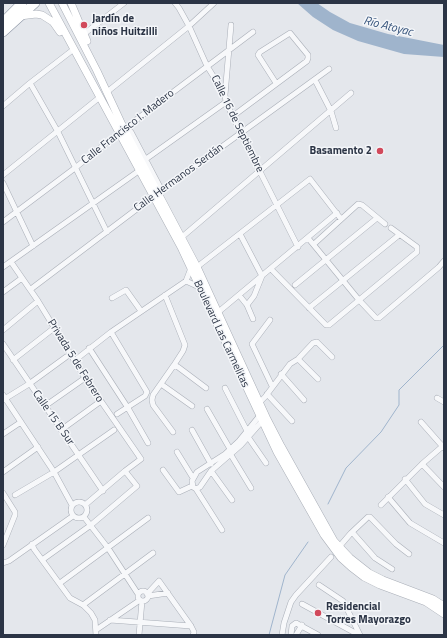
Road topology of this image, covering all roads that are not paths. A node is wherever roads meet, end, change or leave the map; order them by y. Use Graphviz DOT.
graph roads {
  1 [pos="22,3"];
  2 [pos="35,3"];
  3 [pos="49,3"];
  4 [pos="62,3"];
  5 [pos="71,3"];
  6 [pos="124,3"];
  7 [pos="175,3"];
  8 [pos="214,3"];
  9 [pos="20,16"];
  10 [pos="3,22"];
  11 [pos="231,25"];
  12 [pos="189,26"];
  13 [pos="3,32"];
  14 [pos="253,32"];
  15 [pos="84,34"];
  16 [pos="74,49"];
  17 [pos="229,50"];
  18 [pos="207,66"];
  19 [pos="329,69"];
  20 [pos="97,71"];
  21 [pos="315,80"];
  22 [pos="30,83"];
  23 [pos="276,83"];
  24 [pos="107,92"];
  25 [pos="351,94"];
  26 [pos="224,95"];
  27 [pos="100,97"];
  28 [pos="226,102"];
  29 [pos="3,106"];
  30 [pos="331,111"];
  31 [pos="233,116"];
  32 [pos="336,128"];
  33 [pos="122,130"];
  34 [pos="58,132"];
  35 [pos="241,134"];
  36 [pos="146,158"];
  37 [pos="75,168"];
  38 [pos="140,170"];
  39 [pos="261,172"];
  40 [pos="3,175"];
  41 [pos="3,183"];
  42 [pos="157,195"];
  43 [pos="92,204"];
  44 [pos="276,205"];
  45 [pos="16,212"];
  46 [pos="337,213"];
  47 [pos="377,218"];
  48 [pos="341,219"];
  49 [pos="3,222"];
  50 [pos="385,224"];
  51 [pos="391,228"];
  52 [pos="107,232"];
  53 [pos="240,234"];
  54 [pos="399,235"];
  55 [pos="182,237"];
  56 [pos="308,238"];
  57 [pos="314,244"];
  58 [pos="33,246"];
  59 [pos="298,247"];
  60 [pos="327,259"];
  61 [pos="444,261"];
  62 [pos="11,262"];
  63 [pos="3,267"];
  64 [pos="194,268"];
  65 [pos="271,269"];
  66 [pos="262,276"];
  67 [pos="22,278"];
  68 [pos="343,280"];
  69 [pos="186,281"];
  70 [pos="295,285"];
  71 [pos="199,287"];
  72 [pos="31,289"];
  73 [pos="3,292"];
  74 [pos="165,295"];
  75 [pos="239,295"];
  76 [pos="112,298"];
  77 [pos="359,300"];
  78 [pos="38,301"];
  79 [pos="247,305"];
  80 [pos="309,308"];
  81 [pos="140,311"];
  82 [pos="216,315"];
  83 [pos="253,319"];
  84 [pos="270,320"];
  85 [pos="54,328"];
  86 [pos="3,330"];
  87 [pos="111,332"];
  88 [pos="3,344"];
  89 [pos="89,348"];
  90 [pos="66,357"];
  91 [pos="332,357"];
  92 [pos="298,359"];
  93 [pos="13,360"];
  94 [pos="74,361"];
  95 [pos="174,365"];
  96 [pos="281,374"];
  97 [pos="85,378"];
  98 [pos="318,379"];
  99 [pos="29,384"];
  100 [pos="162,384"];
  101 [pos="272,386"];
  102 [pos="206,388"];
  103 [pos="225,388"];
  104 [pos="267,394"];
  105 [pos="4,398"];
  106 [pos="437,398"];
  107 [pos="304,400"];
  108 [pos="101,401"];
  109 [pos="444,402"];
  110 [pos="257,405"];
  111 [pos="45,406"];
  112 [pos="192,406"];
  113 [pos="128,408"];
  114 [pos="207,408"];
  115 [pos="117,414"];
  116 [pos="263,416"];
  117 [pos="292,421"];
  118 [pos="21,422"];
  119 [pos="421,422"];
  120 [pos="61,430"];
  121 [pos="114,430"];
  122 [pos="192,430"];
  123 [pos="247,431"];
  124 [pos="173,432"];
  125 [pos="3,434"];
  126 [pos="248,437"];
  127 [pos="148,443"];
  128 [pos="444,446"];
  129 [pos="38,447"];
  130 [pos="176,452"];
  131 [pos="231,452"];
  132 [pos="78,455"];
  133 [pos="266,463"];
  134 [pos="211,464"];
  135 [pos="422,464"];
  136 [pos="163,470"];
  137 [pos="125,471"];
  138 [pos="211,471"];
  139 [pos="3,472"];
  140 [pos="54,472"];
  141 [pos="193,478"];
  142 [pos="406,479"];
  143 [pos="444,487"];
  144 [pos="194,488"];
  145 [pos="251,488"];
  146 [pos="103,491"];
  147 [pos="3,493"];
  148 [pos="15,496"];
  149 [pos="388,497"];
  150 [pos="232,500"];
  151 [pos="72,505"];
  152 [pos="85,505"];
  153 [pos="381,505"];
  154 [pos="444,515"];
  155 [pos="73,516"];
  156 [pos="84,517"];
  157 [pos="148,518"];
  158 [pos="91,525"];
  159 [pos="222,530"];
  160 [pos="352,532"];
  161 [pos="444,543"];
  162 [pos="32,544"];
  163 [pos="3,545"];
  164 [pos="339,547"];
  165 [pos="108,548"];
  166 [pos="153,553"];
  167 [pos="409,554"];
  168 [pos="330,557"];
  169 [pos="42,560"];
  170 [pos="3,563"];
  171 [pos="392,569"];
  172 [pos="125,574"];
  173 [pos="60,584"];
  174 [pos="319,585"];
  175 [pos="168,593"];
  176 [pos="138,594"];
  177 [pos="148,595"];
  178 [pos="141,601"];
  179 [pos="302,604"];
  180 [pos="83,605"];
  181 [pos="444,606"];
  182 [pos="444,614"];
  183 [pos="110,620"];
  184 [pos="140,623"];
  185 [pos="302,625"];
  186 [pos="191,626"];
  187 [pos="96,632"];
  188 [pos="139,635"];
  189 [pos="193,635"];
  190 [pos="282,635"];
  191 [pos="291,635"];
  192 [pos="296,635"];
  193 [pos="318,635"];
  194 [pos="360,635"];
  1 -- 10 [label="highway"];
  2 -- 9 [label="highway"];
  3 -- 16 [label="main road, Boulevard Las Carmelitas"];
  4 -- 20 [label="main road, Boulevard Las Carmelitas"];
  5 -- 15 [label="main road"];
  6 -- 15 [label="street"];
  7 -- 12 [label="street, Calle 16 de Septiembre"];
  8 -- 12 [label="street"];
  9 -- 13 [label="highway"];
  9 -- 16 [label="main road"];
  11 -- 17 [label="street"];
  12 -- 18 [label="street, Calle 16 de Septiembre"];
  12 -- 24 [label="street"];
  14 -- 17 [label="street, Calle Francisco I. Madero"];
  15 -- 20 [label="main road"];
  16 -- 22 [label="street"];
  16 -- 27 [label="main road, Boulevard Las Carmelitas"];
  17 -- 18 [label="street, Calle Francisco I. Madero"];
  17 -- 26 [label="street"];
  18 -- 26 [label="street, Calle 16 de Septiembre"];
  18 -- 33 [label="street, Calle Francisco I. Madero"];
  19 -- 21 [label="street, Calle Hermanos Serdán"];
  20 -- 24 [label="main road, Boulevard Las Carmelitas"];
  21 -- 30 [label="street"];
  21 -- 35 [label="street, Calle Hermanos Serdán"];
  22 -- 29 [label="street"];
  22 -- 34 [label="street"];
  23 -- 23 [label="street"];
  23 -- 31 [label="street"];
  24 -- 33 [label="main road, Boulevard Las Carmelitas"];
  25 -- 30 [label="street"];
  26 -- 28 [label="street, Calle 16 de Septiembre"];
  27 -- 33 [label="main road, Boulevard Las Carmelitas"];
  27 -- 34 [label="street"];
  28 -- 31 [label="street, Calle 16 de Septiembre"];
  28 -- 36 [label="street"];
  30 -- 32 [label="street"];
  30 -- 39 [label="street"];
  31 -- 35 [label="street, Calle 16 de Septiembre"];
  33 -- 36 [label="street, Boulevard Las Carmelitas"];
  33 -- 37 [label="street, Calle Francisco I. Madero"];
  33 -- 38 [label="main road, Boulevard Las Carmelitas"];
  33 -- 42 [label="main road, Boulevard Las Carmelitas"];
  34 -- 37 [label="street"];
  34 -- 40 [label="street"];
  35 -- 39 [label="street, Calle 16 de Septiembre"];
  35 -- 42 [label="street, Calle Hermanos Serdán"];
  36 -- 42 [label="street, Boulevard Las Carmelitas"];
  37 -- 43 [label="street"];
  37 -- 45 [label="street, Calle Francisco I. Madero"];
  38 -- 42 [label="main road, Boulevard Las Carmelitas"];
  38 -- 43 [label="street"];
  39 -- 44 [label="street, Calle 16 de Septiembre"];
  39 -- 55 [label="street"];
  41 -- 45 [label="street"];
  42 -- 52 [label="street, Calle Hermanos Serdán"];
  42 -- 55 [label="main road, Boulevard Las Carmelitas"];
  42 -- 64 [label="main road, Boulevard Las Carmelitas"];
  43 -- 52 [label="street"];
  43 -- 58 [label="street"];
  44 -- 46 [label="street"];
  44 -- 53 [label="street"];
  44 -- 59 [label="street, Calle 16 de Septiembre"];
  45 -- 49 [label="street, Calle Francisco I. Madero"];
  45 -- 58 [label="street"];
  46 -- 48 [label="street"];
  46 -- 56 [label="street"];
  47 -- 48 [label="street"];
  47 -- 50 [label="street"];
  47 -- 60 [label="street"];
  48 -- 57 [label="street"];
  51 -- 54 [label="street"];
  52 -- 72 [label="street, Calle Hermanos Serdán"];
  53 -- 64 [label="street"];
  53 -- 66 [label="street"];
  54 -- 68 [label="street"];
  54 -- 77 [label="street"];
  55 -- 64 [label="main road, Boulevard Las Carmelitas"];
  56 -- 57 [label="street"];
  56 -- 59 [label="street"];
  57 -- 60 [label="street"];
  58 -- 62 [label="street"];
  59 -- 65 [label="street"];
  60 -- 68 [label="street"];
  60 -- 70 [label="street"];
  61 -- 77 [label="street"];
  62 -- 63 [label="street"];
  62 -- 67 [label="street, Privada 5 de Febrero"];
  64 -- 69 [label="street"];
  64 -- 71 [label="main road, Boulevard Las Carmelitas"];
  64 -- 82 [label="main road, Boulevard Las Carmelitas"];
  65 -- 66 [label="street"];
  65 -- 80 [label="street"];
  66 -- 75 [label="street"];
  66 -- 79 [label="street"];
  67 -- 72 [label="street, Privada 5 de Febrero"];
  67 -- 73 [label="street"];
  68 -- 77 [label="street"];
  68 -- 80 [label="street"];
  69 -- 71 [label="street"];
  69 -- 74 [label="street"];
  71 -- 82 [label="main road, Boulevard Las Carmelitas"];
  72 -- 78 [label="street, Privada 5 de Febrero"];
  74 -- 81 [label="street"];
  74 -- 95 [label="street"];
  75 -- 79 [label="street"];
  75 -- 82 [label="street"];
  76 -- 81 [label="street"];
  77 -- 80 [label="street"];
  78 -- 85 [label="street, Privada 5 de Febrero"];
  78 -- 86 [label="street"];
  79 -- 83 [label="street"];
  81 -- 87 [label="street"];
  82 -- 110 [label="main road, Boulevard Las Carmelitas"];
  84 -- 101 [label="street"];
  85 -- 93 [label="street"];
  85 -- 94 [label="street, Privada 5 de Febrero"];
  87 -- 89 [label="street"];
  87 -- 113 [label="street"];
  88 -- 93 [label="street, Calle 15 B Sur"];
  89 -- 94 [label="street"];
  89 -- 113 [label="street"];
  90 -- 99 [label="street"];
  91 -- 92 [label="street"];
  92 -- 96 [label="street"];
  92 -- 98 [label="street"];
  93 -- 99 [label="street, Calle 15 B Sur"];
  94 -- 97 [label="street, Privada 5 de Febrero"];
  95 -- 100 [label="street"];
  95 -- 102 [label="street"];
  96 -- 101 [label="street"];
  96 -- 107 [label="street"];
  97 -- 108 [label="street, Privada 5 de Febrero"];
  97 -- 111 [label="street"];
  99 -- 105 [label="street"];
  99 -- 111 [label="street, Calle 15 B Sur"];
  100 -- 112 [label="street"];
  100 -- 124 [label="street"];
  101 -- 104 [label="street"];
  103 -- 123 [label="street"];
  104 -- 110 [label="street"];
  104 -- 117 [label="street"];
  105 -- 118 [label="street"];
  106 -- 109 [label="street"];
  108 -- 120 [label="street"];
  108 -- 137 [label="street, Privada 5 de Febrero"];
  110 -- 116 [label="main road, Boulevard Las Carmelitas"];
  111 -- 120 [label="street, Calle 15 B Sur"];
  113 -- 115 [label="street"];
  113 -- 127 [label="street"];
  114 -- 131 [label="street"];
  116 -- 123 [label="street"];
  116 -- 126 [label="street"];
  116 -- 164 [label="main road, Boulevard Las Carmelitas"];
  116 -- 182 [label="main road, Boulevard Las Carmelitas"];
  118 -- 125 [label="street"];
  118 -- 129 [label="street"];
  119 -- 128 [label="street"];
  120 -- 132 [label="street, Calle 15 B Sur"];
  121 -- 132 [label="street"];
  122 -- 134 [label="street"];
  123 -- 131 [label="street"];
  126 -- 131 [label="street"];
  126 -- 133 [label="street"];
  128 -- 135 [label="street"];
  129 -- 139 [label="street"];
  129 -- 140 [label="street"];
  130 -- 141 [label="street"];
  131 -- 134 [label="street"];
  131 -- 138 [label="street"];
  131 -- 145 [label="street"];
  132 -- 140 [label="street"];
  132 -- 146 [label="street, Calle 15 B Sur"];
  134 -- 141 [label="street"];
  135 -- 142 [label="street"];
  135 -- 143 [label="street"];
  136 -- 144 [label="street"];
  137 -- 146 [label="street"];
  137 -- 158 [label="street"];
  138 -- 144 [label="street"];
  138 -- 150 [label="street"];
  140 -- 148 [label="street"];
  140 -- 151 [label="street"];
  141 -- 144 [label="street"];
  142 -- 149 [label="street"];
  142 -- 154 [label="street"];
  144 -- 159 [label="street"];
  146 -- 152 [label="street"];
  147 -- 163 [label="street"];
  149 -- 153 [label="street"];
  149 -- 161 [label="street"];
  151 -- 152 [label="street"];
  151 -- 155 [label="street"];
  152 -- 156 [label="street"];
  155 -- 156 [label="street"];
  155 -- 162 [label="street"];
  156 -- 158 [label="street"];
  157 -- 165 [label="street"];
  158 -- 165 [label="street"];
  158 -- 169 [label="street"];
  160 -- 164 [label="street"];
  160 -- 167 [label="street"];
  160 -- 171 [label="street"];
  162 -- 169 [label="street"];
  162 -- 170 [label="street"];
  164 -- 181 [label="main road, Boulevard Las Carmelitas"];
  165 -- 172 [label="street"];
  165 -- 173 [label="street"];
  166 -- 172 [label="street"];
  168 -- 190 [label="street"];
  169 -- 173 [label="street"];
  172 -- 176 [label="street"];
  172 -- 180 [label="street"];
  173 -- 180 [label="street"];
  174 -- 194 [label="street"];
  175 -- 177 [label="street"];
  175 -- 177 [label="street"];
  175 -- 186 [label="street"];
  176 -- 177 [label="street"];
  176 -- 178 [label="street"];
  177 -- 178 [label="street"];
  178 -- 183 [label="street"];
  178 -- 184 [label="street"];
  179 -- 194 [label="street"];
  180 -- 187 [label="street"];
  183 -- 184 [label="street"];
  183 -- 187 [label="street"];
  184 -- 186 [label="street"];
  184 -- 188 [label="street"];
  185 -- 191 [label="street"];
  185 -- 192 [label="street"];
  185 -- 193 [label="street"];
  186 -- 189 [label="street"];
}
